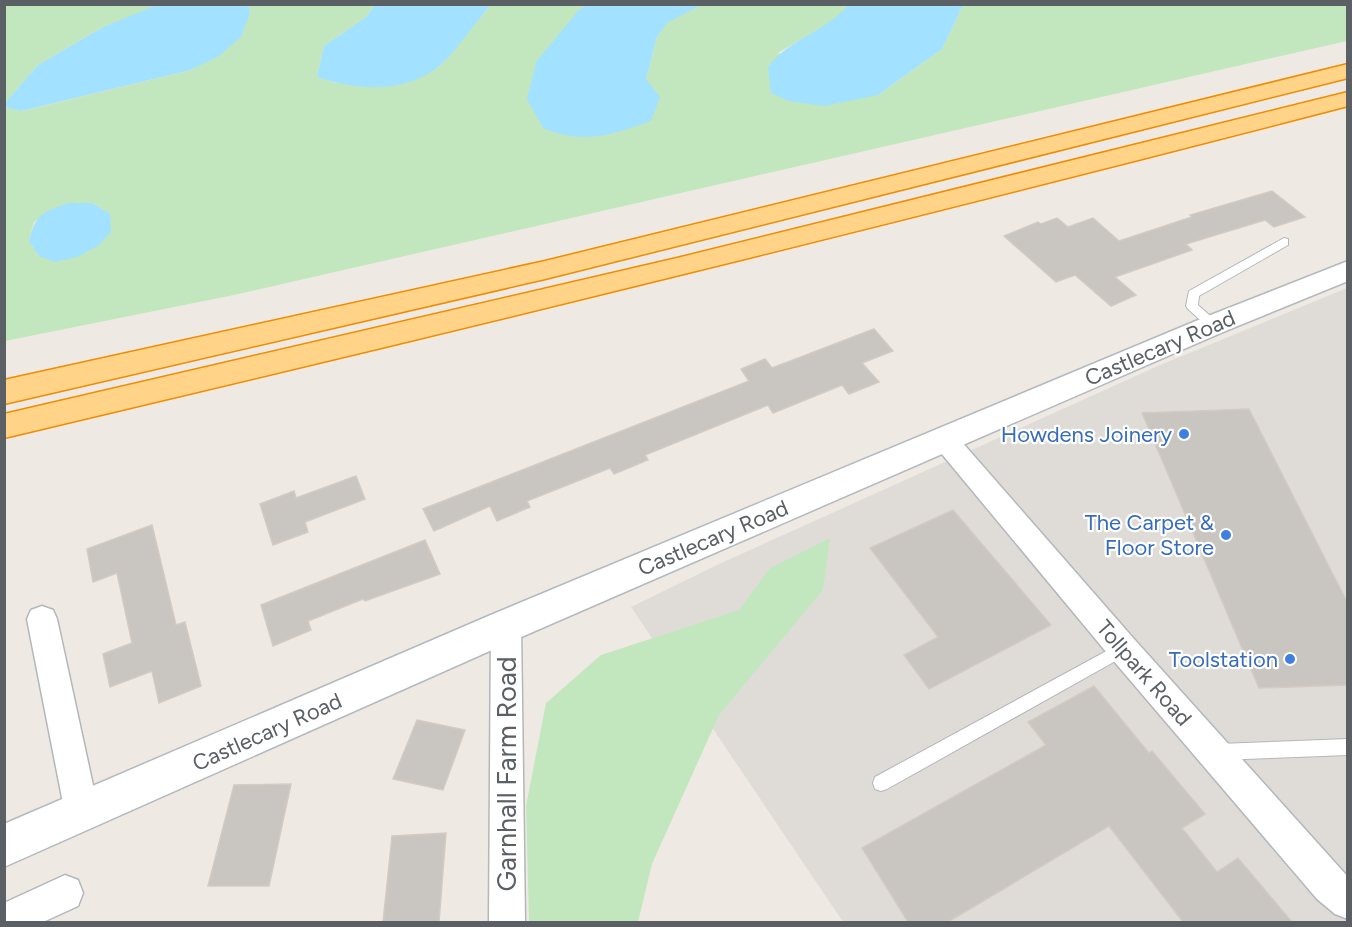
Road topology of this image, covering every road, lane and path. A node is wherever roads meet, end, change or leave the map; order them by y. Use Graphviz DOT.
graph roads {
  1 [pos="1347,71"];
  2 [pos="1347,99"];
  3 [pos="1284,242"];
  4 [pos="1347,270"];
  5 [pos="1213,325"];
  6 [pos="4,392"];
  7 [pos="4,426"];
  8 [pos="945,440"];
  9 [pos="42,619"];
  10 [pos="506,627"];
  11 [pos="1123,649"];
  12 [pos="1347,747"];
  13 [pos="1213,753"];
  14 [pos="881,783"];
  15 [pos="82,813"];
  16 [pos="4,846"];
  17 [pos="65,893"];
  18 [pos="1347,901"];
  19 [pos="5,922"];
  20 [pos="507,922"];
  1 -- 6 [label="highway"];
  2 -- 7 [label="highway"];
  3 -- 5 [label="lane"];
  4 -- 5 [label="main road, Castlecary Road"];
  5 -- 8 [label="main road, Castlecary Road"];
  8 -- 10 [label="main road, Castlecary Road"];
  8 -- 11 [label="street, Tollpark Road"];
  9 -- 15 [label="street"];
  10 -- 15 [label="main road, Castlecary Road"];
  10 -- 20 [label="street, Garnhall Farm Road"];
  11 -- 13 [label="street, Tollpark Road"];
  11 -- 14 [label="lane"];
  12 -- 13 [label="lane"];
  13 -- 18 [label="street, Tollpark Road"];
  15 -- 16 [label="main road, Castlecary Road"];
  17 -- 19 [label="street"];
}
